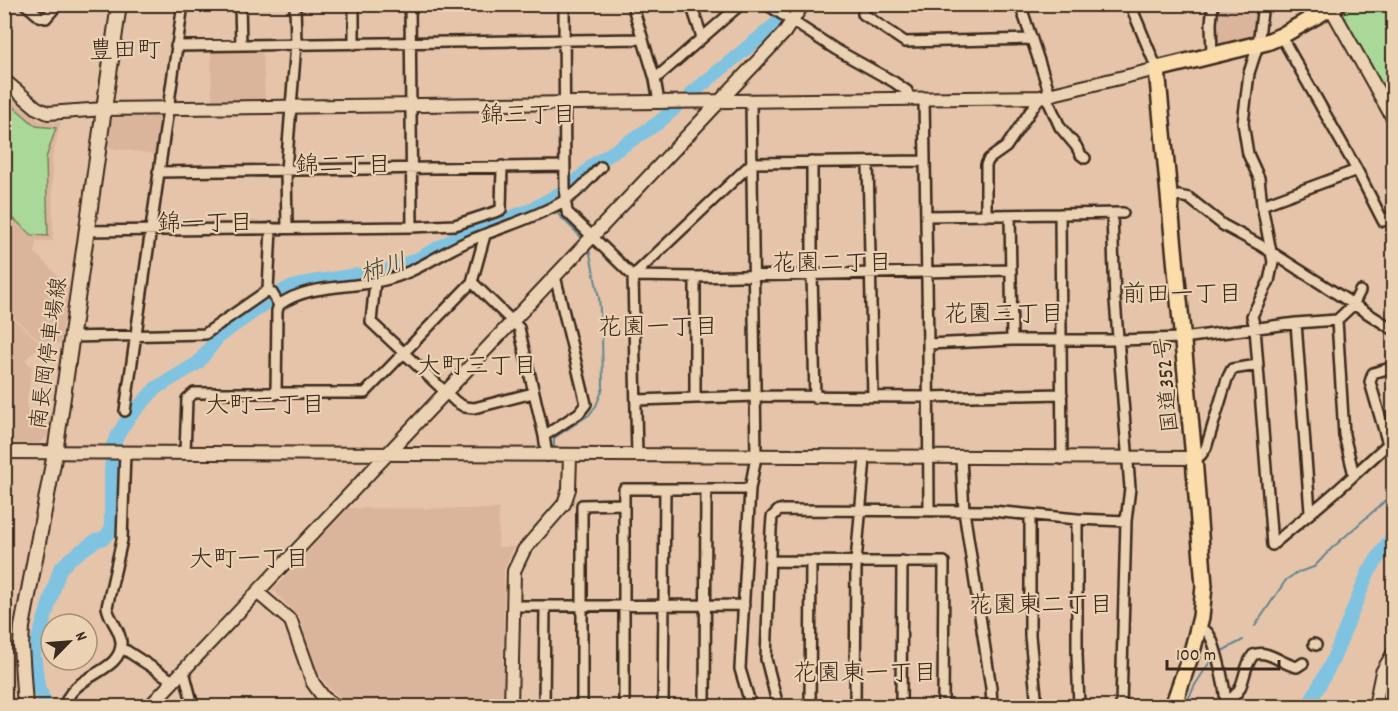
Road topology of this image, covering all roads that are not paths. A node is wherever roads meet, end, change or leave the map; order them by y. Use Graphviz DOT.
graph roads {
  1 [pos="25,4"];
  2 [pos="58,4"];
  3 [pos="119,4"];
  4 [pos="183,4"];
  5 [pos="240,4"];
  6 [pos="296,4"];
  7 [pos="354,4"];
  8 [pos="410,4"];
  9 [pos="564,4"];
  10 [pos="632,4"];
  11 [pos="691,4"];
  12 [pos="741,4"];
  13 [pos="766,4"];
  14 [pos="803,4"];
  15 [pos="864,4"];
  16 [pos="1020,4"];
  17 [pos="1130,4"];
  18 [pos="1213,4"];
  19 [pos="1263,4"];
  20 [pos="1332,6"];
  21 [pos="786,18"];
  22 [pos="1281,36"];
  23 [pos="702,37"];
  24 [pos="642,39"];
  25 [pos="1032,39"];
  26 [pos="565,41"];
  27 [pos="410,43"];
  28 [pos="296,44"];
  29 [pos="354,44"];
  30 [pos="241,45"];
  31 [pos="1258,45"];
  32 [pos="176,46"];
  33 [pos="1212,56"];
  34 [pos="1157,69"];
  35 [pos="655,78"];
  36 [pos="4,80"];
  37 [pos="1045,96"];
  38 [pos="910,98"];
  39 [pos="924,99"];
  40 [pos="720,101"];
  41 [pos="659,102"];
  42 [pos="751,102"];
  43 [pos="564,103"];
  44 [pos="410,105"];
  45 [pos="291,108"];
  46 [pos="104,109"];
  47 [pos="167,109"];
  48 [pos="1394,120"];
  49 [pos="1085,158"];
  50 [pos="925,161"];
  51 [pos="812,162"];
  52 [pos="868,162"];
  53 [pos="752,163"];
  54 [pos="502,166"];
  55 [pos="565,166"];
  56 [pos="601,167"];
  57 [pos="413,168"];
  58 [pos="286,170"];
  59 [pos="1357,170"];
  60 [pos="158,172"];
  61 [pos="1170,198"];
  62 [pos="565,199"];
  63 [pos="1262,205"];
  64 [pos="1123,213"];
  65 [pos="1060,214"];
  66 [pos="1112,214"];
  67 [pos="1010,215"];
  68 [pos="1394,215"];
  69 [pos="926,216"];
  70 [pos="986,216"];
  71 [pos="287,227"];
  72 [pos="412,227"];
  73 [pos="271,228"];
  74 [pos="150,230"];
  75 [pos="86,231"];
  76 [pos="485,235"];
  77 [pos="592,237"];
  78 [pos="1272,253"];
  79 [pos="1011,270"];
  80 [pos="926,272"];
  81 [pos="869,273"];
  82 [pos="812,274"];
  83 [pos="754,275"];
  84 [pos="555,276"];
  85 [pos="633,276"];
  86 [pos="695,277"];
  87 [pos="375,282"];
  88 [pos="472,282"];
  89 [pos="1360,291"];
  90 [pos="274,297"];
  91 [pos="1353,305"];
  92 [pos="1337,320"];
  93 [pos="513,321"];
  94 [pos="1296,323"];
  95 [pos="1255,328"];
  96 [pos="1394,330"];
  97 [pos="134,336"];
  98 [pos="70,337"];
  99 [pos="1183,338"];
  100 [pos="1062,339"];
  101 [pos="1012,340"];
  102 [pos="1119,340"];
  103 [pos="928,344"];
  104 [pos="404,354"];
  105 [pos="1258,365"];
  106 [pos="1394,367"];
  107 [pos="446,392"];
  108 [pos="533,393"];
  109 [pos="276,394"];
  110 [pos="1062,394"];
  111 [pos="755,396"];
  112 [pos="873,396"];
  113 [pos="695,397"];
  114 [pos="928,397"];
  115 [pos="815,398"];
  116 [pos="637,400"];
  117 [pos="124,411"];
  118 [pos="544,436"];
  119 [pos="1388,444"];
  120 [pos="4,452"];
  121 [pos="125,452"];
  122 [pos="55,453"];
  123 [pos="185,453"];
  124 [pos="1394,453"];
  125 [pos="388,455"];
  126 [pos="547,456"];
  127 [pos="570,456"];
  128 [pos="638,456"];
  129 [pos="756,457"];
  130 [pos="865,458"];
  131 [pos="928,458"];
  132 [pos="961,458"];
  133 [pos="1194,458"];
  134 [pos="1062,459"];
  135 [pos="1128,459"];
  136 [pos="1354,475"];
  137 [pos="665,489"];
  138 [pos="750,489"];
  139 [pos="706,490"];
  140 [pos="624,504"];
  141 [pos="861,510"];
  142 [pos="929,510"];
  143 [pos="964,511"];
  144 [pos="1310,512"];
  145 [pos="1030,515"];
  146 [pos="1077,519"];
  147 [pos="1126,521"];
  148 [pos="771,561"];
  149 [pos="811,561"];
  150 [pos="902,561"];
  151 [pos="856,562"];
  152 [pos="258,593"];
  153 [pos="744,605"];
  154 [pos="513,606"];
  155 [pos="545,606"];
  156 [pos="582,606"];
  157 [pos="624,606"];
  158 [pos="665,606"];
  159 [pos="706,606"];
  160 [pos="1198,629"];
  161 [pos="121,649"];
  162 [pos="1394,652"];
  163 [pos="1303,663"];
  164 [pos="184,671"];
  165 [pos="173,681"];
  166 [pos="1226,704"];
  167 [pos="25,706"];
  168 [pos="65,706"];
  169 [pos="150,706"];
  170 [pos="193,706"];
  171 [pos="336,706"];
  172 [pos="511,706"];
  173 [pos="544,706"];
  174 [pos="582,706"];
  175 [pos="624,706"];
  176 [pos="663,706"];
  177 [pos="705,706"];
  178 [pos="751,706"];
  179 [pos="777,706"];
  180 [pos="810,706"];
  181 [pos="855,706"];
  182 [pos="901,706"];
  183 [pos="943,706"];
  184 [pos="992,706"];
  185 [pos="1037,706"];
  186 [pos="1079,706"];
  187 [pos="1121,706"];
  188 [pos="1173,706"];
  189 [pos="1375,706"];
  1 -- 2 [label="street"];
  3 -- 46 [label="main road, 南長岡停車場線"];
  4 -- 32 [label="street"];
  5 -- 30 [label="street"];
  6 -- 28 [label="street"];
  7 -- 29 [label="street"];
  8 -- 27 [label="street"];
  9 -- 26 [label="street"];
  10 -- 24 [label="street"];
  11 -- 23 [label="street"];
  12 -- 23 [label="street"];
  13 -- 21 [label="street"];
  14 -- 21 [label="street"];
  15 -- 25 [label="street"];
  16 -- 25 [label="street"];
  17 -- 34 [label="street"];
  18 -- 33 [label="street"];
  19 -- 31 [label="street"];
  20 -- 22 [label="highway"];
  20 -- 48 [label="street"];
  21 -- 38 [label="street"];
  21 -- 40 [label="street"];
  22 -- 31 [label="highway"];
  22 -- 59 [label="street"];
  23 -- 35 [label="street"];
  24 -- 26 [label="street"];
  24 -- 35 [label="street"];
  25 -- 37 [label="street"];
  26 -- 27 [label="street"];
  26 -- 43 [label="street"];
  27 -- 29 [label="street"];
  27 -- 44 [label="street"];
  28 -- 29 [label="street"];
  28 -- 30 [label="street"];
  28 -- 45 [label="street"];
  30 -- 32 [label="street"];
  31 -- 33 [label="highway"];
  31 -- 63 [label="street"];
  32 -- 47 [label="street"];
  33 -- 34 [label="highway"];
  34 -- 37 [label="street"];
  34 -- 61 [label="highway, 国道352号"];
  35 -- 41 [label="street"];
  36 -- 46 [label="street"];
  37 -- 39 [label="street"];
  37 -- 49 [label="street"];
  37 -- 70 [label="street"];
  38 -- 39 [label="street"];
  38 -- 42 [label="street"];
  39 -- 50 [label="street"];
  40 -- 41 [label="street"];
  40 -- 42 [label="street"];
  40 -- 77 [label="street"];
  41 -- 43 [label="street"];
  42 -- 53 [label="street"];
  43 -- 44 [label="street"];
  43 -- 55 [label="street"];
  44 -- 45 [label="street"];
  44 -- 57 [label="street"];
  45 -- 47 [label="street"];
  45 -- 58 [label="street"];
  46 -- 47 [label="street"];
  46 -- 75 [label="main road, 南長岡停車場線"];
  47 -- 60 [label="street"];
  50 -- 52 [label="street"];
  50 -- 69 [label="street"];
  51 -- 52 [label="street"];
  51 -- 53 [label="street"];
  51 -- 82 [label="street"];
  52 -- 81 [label="street"];
  53 -- 83 [label="street"];
  53 -- 85 [label="street"];
  54 -- 55 [label="street"];
  54 -- 57 [label="street"];
  54 -- 72 [label="street"];
  55 -- 62 [label="street"];
  56 -- 62 [label="street"];
  57 -- 58 [label="street"];
  57 -- 72 [label="street"];
  58 -- 60 [label="street"];
  58 -- 71 [label="street"];
  59 -- 63 [label="street"];
  59 -- 68 [label="street"];
  60 -- 74 [label="street"];
  61 -- 78 [label="street"];
  61 -- 99 [label="highway, 国道352号"];
  62 -- 76 [label="street"];
  62 -- 77 [label="street"];
  63 -- 78 [label="street"];
  64 -- 66 [label="street"];
  65 -- 66 [label="street"];
  65 -- 67 [label="street"];
  65 -- 100 [label="street"];
  66 -- 102 [label="street"];
  67 -- 70 [label="street"];
  67 -- 79 [label="street"];
  69 -- 70 [label="street"];
  69 -- 80 [label="street"];
  71 -- 72 [label="street"];
  71 -- 73 [label="street"];
  73 -- 74 [label="street"];
  73 -- 90 [label="street"];
  74 -- 75 [label="street"];
  74 -- 97 [label="street"];
  75 -- 98 [label="main road, 南長岡停車場線"];
  76 -- 87 [label="street"];
  76 -- 88 [label="street"];
  77 -- 84 [label="street"];
  77 -- 85 [label="street"];
  78 -- 91 [label="street"];
  78 -- 95 [label="street"];
  79 -- 80 [label="street"];
  79 -- 101 [label="street"];
  80 -- 81 [label="street"];
  80 -- 103 [label="street"];
  81 -- 82 [label="street"];
  81 -- 112 [label="street"];
  82 -- 83 [label="street"];
  82 -- 115 [label="street"];
  83 -- 86 [label="street"];
  83 -- 111 [label="street"];
  84 -- 93 [label="street"];
  84 -- 118 [label="street"];
  85 -- 86 [label="street"];
  85 -- 116 [label="street"];
  86 -- 113 [label="street"];
  87 -- 90 [label="street"];
  87 -- 104 [label="street"];
  88 -- 93 [label="street"];
  88 -- 104 [label="street"];
  89 -- 91 [label="street"];
  90 -- 97 [label="street"];
  90 -- 109 [label="street"];
  91 -- 92 [label="street"];
  91 -- 96 [label="street"];
  92 -- 94 [label="street"];
  92 -- 136 [label="street"];
  93 -- 107 [label="street"];
  93 -- 108 [label="street"];
  94 -- 95 [label="street"];
  94 -- 144 [label="street"];
  95 -- 99 [label="street"];
  95 -- 105 [label="street"];
  97 -- 98 [label="street"];
  97 -- 117 [label="street"];
  98 -- 122 [label="main road, 南長岡停車場線"];
  99 -- 102 [label="street"];
  99 -- 133 [label="highway, 国道352号"];
  100 -- 101 [label="street"];
  100 -- 102 [label="street"];
  100 -- 110 [label="street"];
  101 -- 103 [label="street"];
  102 -- 135 [label="street"];
  103 -- 114 [label="street"];
  104 -- 107 [label="street"];
  104 -- 109 [label="street"];
  105 -- 133 [label="street"];
  105 -- 144 [label="street"];
  106 -- 119 [label="street"];
  107 -- 108 [label="street"];
  107 -- 125 [label="street"];
  108 -- 118 [label="street"];
  109 -- 123 [label="street"];
  110 -- 114 [label="street"];
  110 -- 134 [label="street"];
  111 -- 113 [label="street"];
  111 -- 115 [label="street"];
  111 -- 129 [label="street"];
  112 -- 114 [label="street"];
  112 -- 115 [label="street"];
  113 -- 116 [label="street"];
  114 -- 131 [label="street"];
  116 -- 128 [label="street"];
  118 -- 126 [label="street"];
  119 -- 124 [label="street"];
  119 -- 136 [label="street"];
  120 -- 122 [label="street"];
  121 -- 122 [label="street"];
  121 -- 123 [label="street"];
  121 -- 161 [label="street"];
  122 -- 167 [label="main road, 南長岡停車場線"];
  123 -- 125 [label="street"];
  125 -- 126 [label="street"];
  125 -- 152 [label="street"];
  126 -- 127 [label="street"];
  127 -- 128 [label="street"];
  127 -- 154 [label="street"];
  128 -- 129 [label="street"];
  129 -- 130 [label="street"];
  129 -- 138 [label="street"];
  130 -- 131 [label="street"];
  130 -- 141 [label="street"];
  131 -- 132 [label="street"];
  131 -- 142 [label="street"];
  132 -- 134 [label="street"];
  132 -- 143 [label="street"];
  133 -- 135 [label="street"];
  133 -- 160 [label="highway, 国道352号"];
  134 -- 135 [label="street"];
  135 -- 147 [label="street"];
  136 -- 144 [label="street"];
  137 -- 139 [label="street"];
  137 -- 140 [label="street"];
  137 -- 158 [label="street"];
  138 -- 139 [label="street"];
  138 -- 153 [label="street"];
  139 -- 159 [label="street"];
  140 -- 156 [label="street"];
  140 -- 157 [label="street"];
  141 -- 142 [label="street"];
  141 -- 148 [label="street"];
  141 -- 151 [label="street"];
  142 -- 143 [label="street"];
  143 -- 145 [label="street"];
  143 -- 184 [label="street"];
  145 -- 146 [label="street"];
  145 -- 185 [label="street"];
  146 -- 147 [label="street"];
  146 -- 186 [label="street"];
  147 -- 187 [label="street"];
  148 -- 149 [label="street"];
  148 -- 179 [label="street"];
  149 -- 151 [label="street"];
  149 -- 180 [label="street"];
  150 -- 151 [label="street"];
  150 -- 182 [label="street"];
  150 -- 183 [label="street"];
  151 -- 181 [label="street"];
  152 -- 164 [label="street"];
  152 -- 171 [label="street"];
  153 -- 159 [label="street"];
  153 -- 178 [label="street"];
  154 -- 155 [label="street"];
  154 -- 172 [label="street"];
  155 -- 156 [label="street"];
  155 -- 173 [label="street"];
  156 -- 157 [label="street"];
  156 -- 174 [label="street"];
  157 -- 158 [label="street"];
  157 -- 175 [label="street"];
  158 -- 159 [label="street"];
  158 -- 176 [label="street"];
  159 -- 177 [label="street"];
  160 -- 166 [label="street"];
  160 -- 188 [label="highway, 国道352号"];
  161 -- 165 [label="street"];
  161 -- 168 [label="street"];
  162 -- 189 [label="street"];
  163 -- 166 [label="street"];
  164 -- 165 [label="street"];
  164 -- 170 [label="street"];
  165 -- 169 [label="street"];
}
